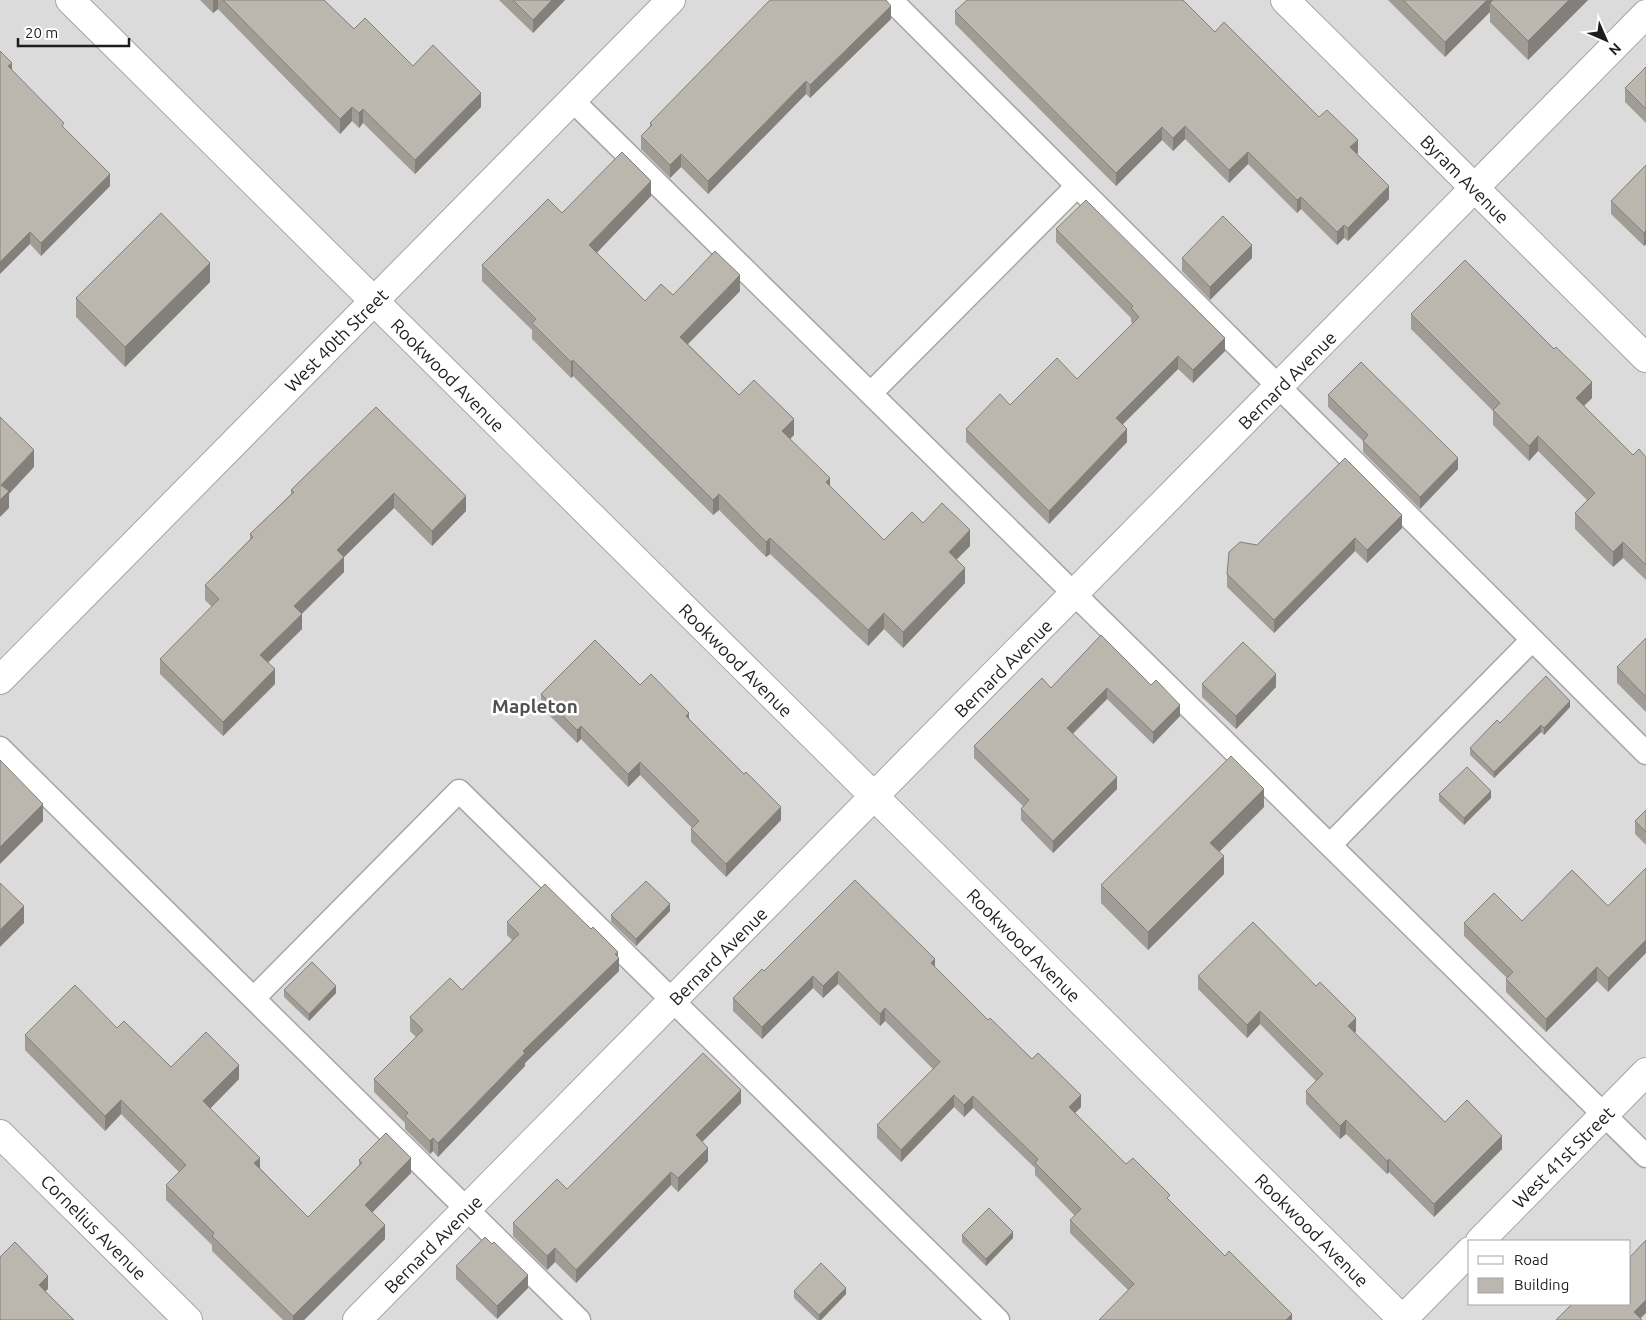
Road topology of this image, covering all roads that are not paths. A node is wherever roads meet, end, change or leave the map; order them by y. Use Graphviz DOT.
graph roads {
  1 [pos="70,0"];
  2 [pos="672,0"];
  3 [pos="891,0"];
  4 [pos="1285,0"];
  5 [pos="1646,14"];
  6 [pos="572,100"];
  7 [pos="1077,186"];
  8 [pos="1476,189"];
  9 [pos="374,301"];
  10 [pos="1646,358"];
  11 [pos="1279,388"];
  12 [pos="872,393"];
  13 [pos="1076,594"];
  14 [pos="1532,640"];
  15 [pos="0,680"];
  16 [pos="0,748"];
  17 [pos="1646,753"];
  18 [pos="875,798"];
  19 [pos="1330,845"];
  20 [pos="254,998"];
  21 [pos="674,1001"];
  22 [pos="1646,1072"];
  23 [pos="1604,1115"];
  24 [pos="0,1134"];
  25 [pos="1646,1156"];
  26 [pos="467,1209"];
  27 [pos="1481,1240"];
  28 [pos="1468,1253"];
  29 [pos="188,1320"];
  30 [pos="357,1320"];
  31 [pos="579,1320"];
  32 [pos="998,1320"];
  33 [pos="1402,1320"];
  1 -- 9 [label="street, Rookwood Avenue"];
  2 -- 6 [label="street, West 40th Street"];
  3 -- 7 [label="lane"];
  4 -- 8 [label="street, Byram Avenue"];
  5 -- 8 [label="street, Bernard Avenue"];
  6 -- 9 [label="street, West 40th Street"];
  6 -- 12 [label="lane"];
  7 -- 11 [label="lane"];
  7 -- 12 [label="lane"];
  8 -- 10 [label="street, Byram Avenue"];
  8 -- 11 [label="street, Bernard Avenue"];
  9 -- 15 [label="street, West 40th Street"];
  9 -- 18 [label="street, Rookwood Avenue"];
  11 -- 13 [label="street, Bernard Avenue"];
  11 -- 14 [label="lane"];
  12 -- 13 [label="lane"];
  13 -- 18 [label="street, Bernard Avenue"];
  13 -- 19 [label="lane"];
  14 -- 17 [label="lane"];
  14 -- 19 [label="lane"];
  16 -- 20 [label="lane"];
  18 -- 21 [label="street, Bernard Avenue"];
  18 -- 33 [label="street, Rookwood Avenue"];
  19 -- 23 [label="lane"];
  20 -- 21 [label="lane"];
  20 -- 26 [label="lane"];
  21 -- 26 [label="street, Bernard Avenue"];
  21 -- 32 [label="lane"];
  22 -- 23 [label="street, West 41st Street"];
  23 -- 25 [label="lane"];
  23 -- 27 [label="street, West 41st Street"];
  24 -- 29 [label="street, Cornelius Avenue"];
  26 -- 30 [label="street, Bernard Avenue"];
  26 -- 31 [label="lane"];
  28 -- 33 [label="street"];
}
